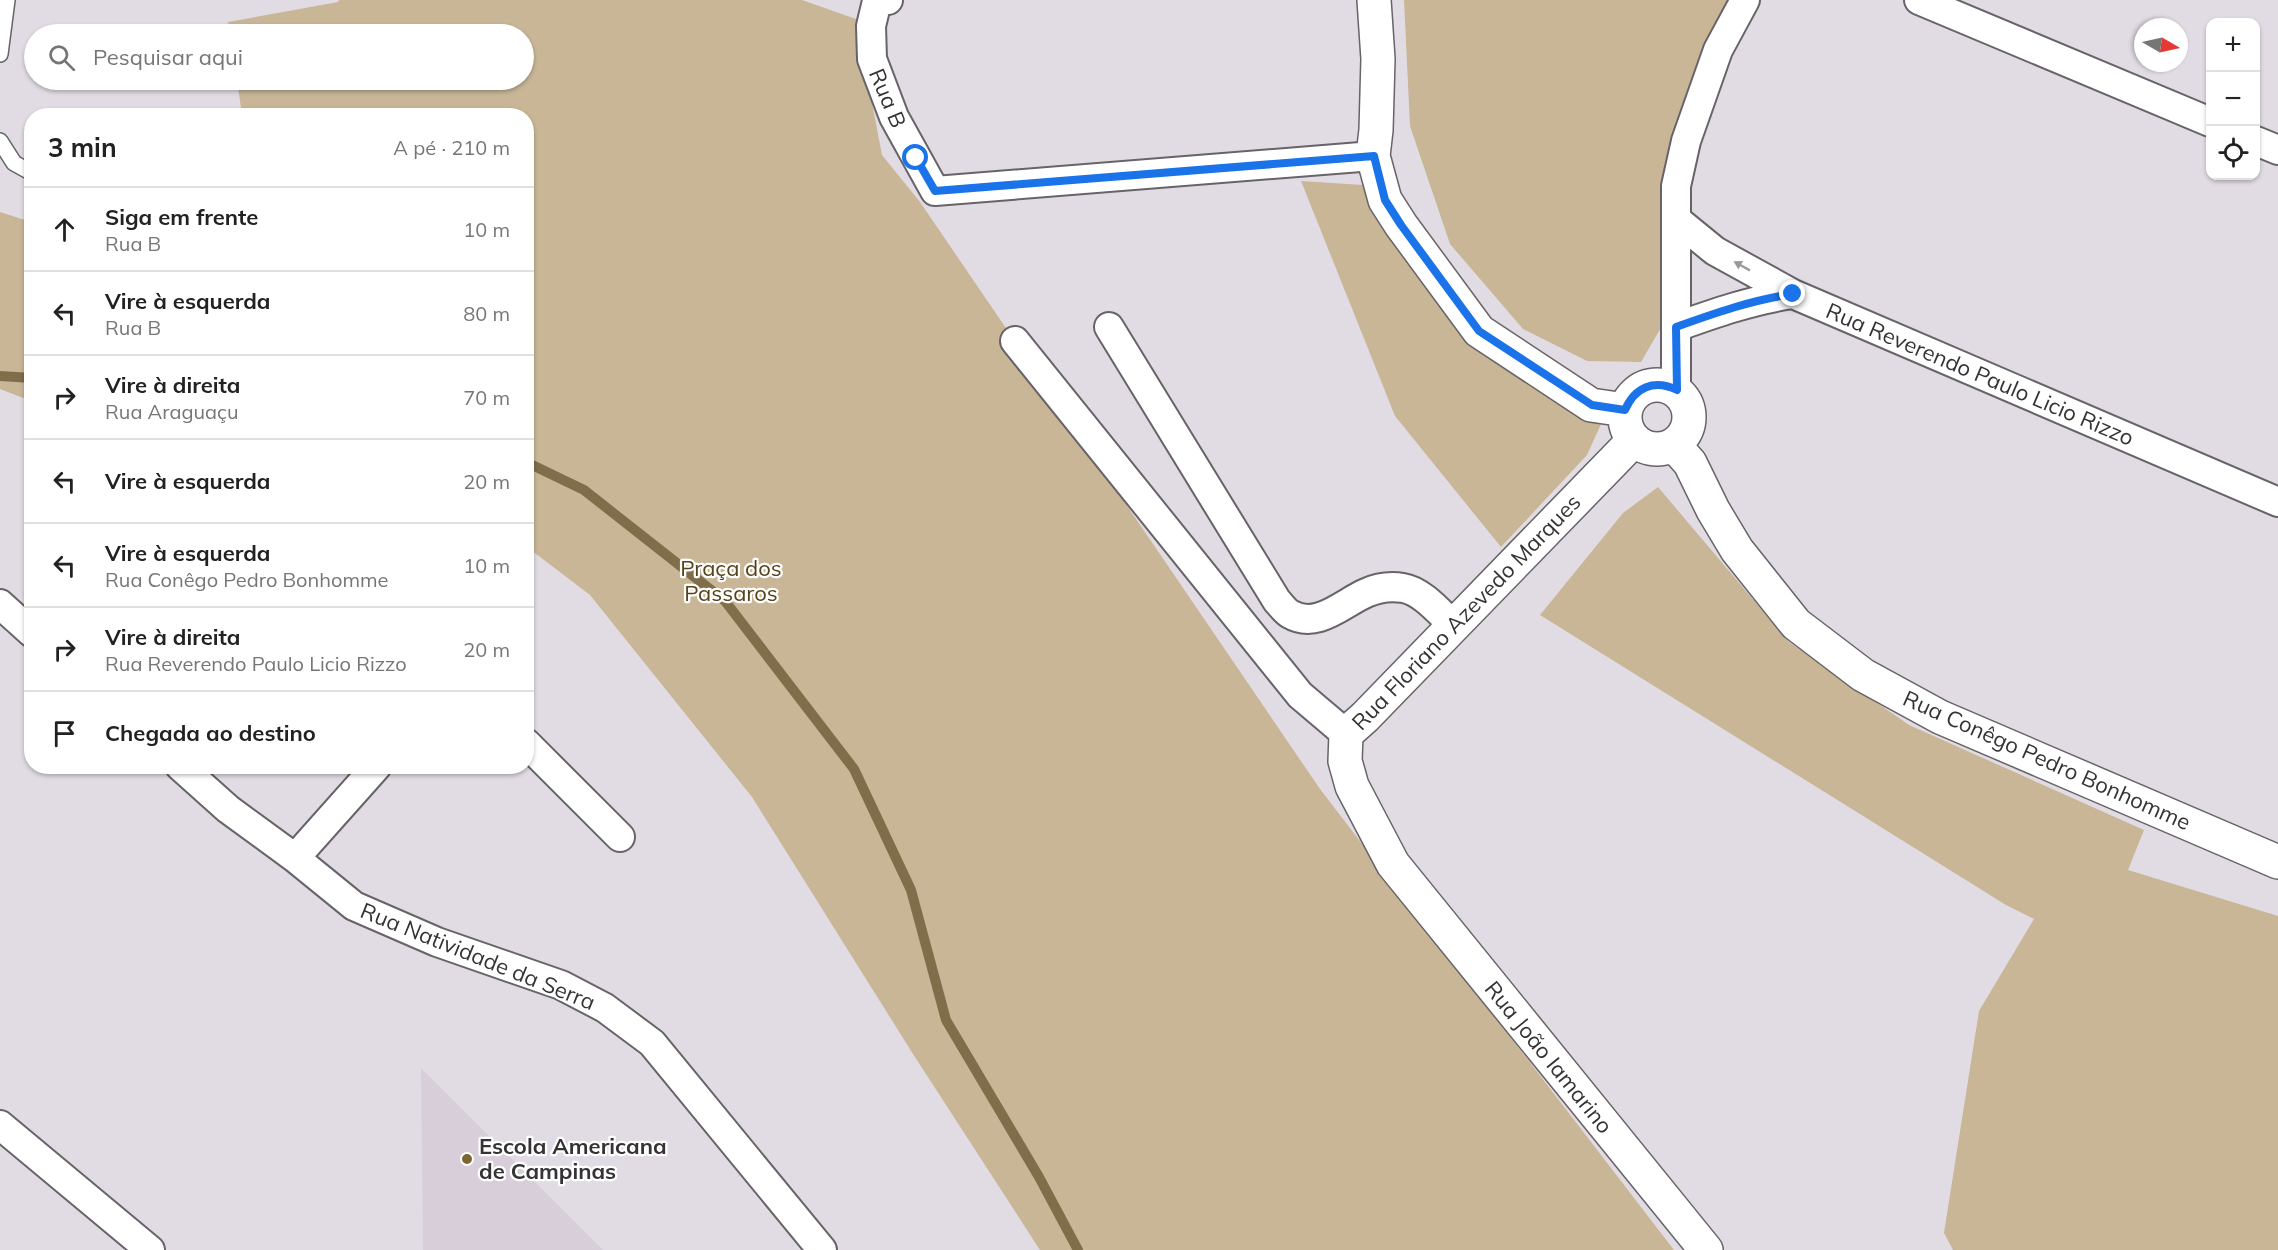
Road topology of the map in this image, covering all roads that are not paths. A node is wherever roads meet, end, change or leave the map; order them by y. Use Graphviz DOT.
graph roads {
  1 [pos="7,0"];
  2 [pos="888,0"];
  3 [pos="1374,0"];
  4 [pos="1745,0"];
  5 [pos="1919,0"];
  6 [pos="0,54"];
  7 [pos="2206,120"];
  8 [pos="0,141"];
  9 [pos="2260,143"];
  10 [pos="2278,150"];
  11 [pos="1374,156"];
  12 [pos="24,169"];
  13 [pos="1677,220"];
  14 [pos="1793,294"];
  15 [pos="1108,327"];
  16 [pos="1676,327"];
  17 [pos="1015,341"];
  18 [pos="1677,390"];
  19 [pos="1630,425"];
  20 [pos="1674,445"];
  21 [pos="2278,502"];
  22 [pos="0,604"];
  23 [pos="24,626"];
  24 [pos="1454,626"];
  25 [pos="1346,734"];
  26 [pos="534,751"];
  27 [pos="189,774"];
  28 [pos="370,774"];
  29 [pos="620,837"];
  30 [pos="295,858"];
  31 [pos="2278,862"];
  32 [pos="1393,864"];
  33 [pos="0,1125"];
  34 [pos="150,1250"];
  35 [pos="822,1250"];
  36 [pos="1706,1250"];
  1 -- 6 [label="lane"];
  2 -- 11 [label="street, Rua B"];
  3 -- 11 [label="main road"];
  4 -- 13 [label="street"];
  5 -- 7 [label="street"];
  8 -- 12 [label="lane"];
  9 -- 10 [label="street"];
  11 -- 19 [label="main road"];
  14 -- 13 [label="street, Rua Reverendo Paulo Licio Rizzo, one-way"];
  13 -- 16 [label="street"];
  14 -- 16 [label="street"];
  14 -- 21 [label="street, Rua Reverendo Paulo Licio Rizzo"];
  15 -- 24 [label="street"];
  16 -- 18 [label="street"];
  17 -- 25 [label="street"];
  18 -- 19 [label="main road"];
  18 -- 20 [label="main road"];
  19 -- 20 [label="main road"];
  19 -- 24 [label="main road, Rua Floriano Azevedo Marques"];
  20 -- 31 [label="main road, Rua Conêgo Pedro Bonhomme"];
  22 -- 23 [label="street"];
  24 -- 25 [label="main road, Rua Floriano Azevedo Marques"];
  25 -- 32 [label="main road, Rua Floriano Azevedo Marques"];
  26 -- 29 [label="street"];
  27 -- 30 [label="street, Rua Natividade da Serra"];
  28 -- 30 [label="street"];
  30 -- 35 [label="street, Rua Natividade da Serra"];
  32 -- 36 [label="main road, Rua João Iamarino"];
  33 -- 34 [label="street"];
}
